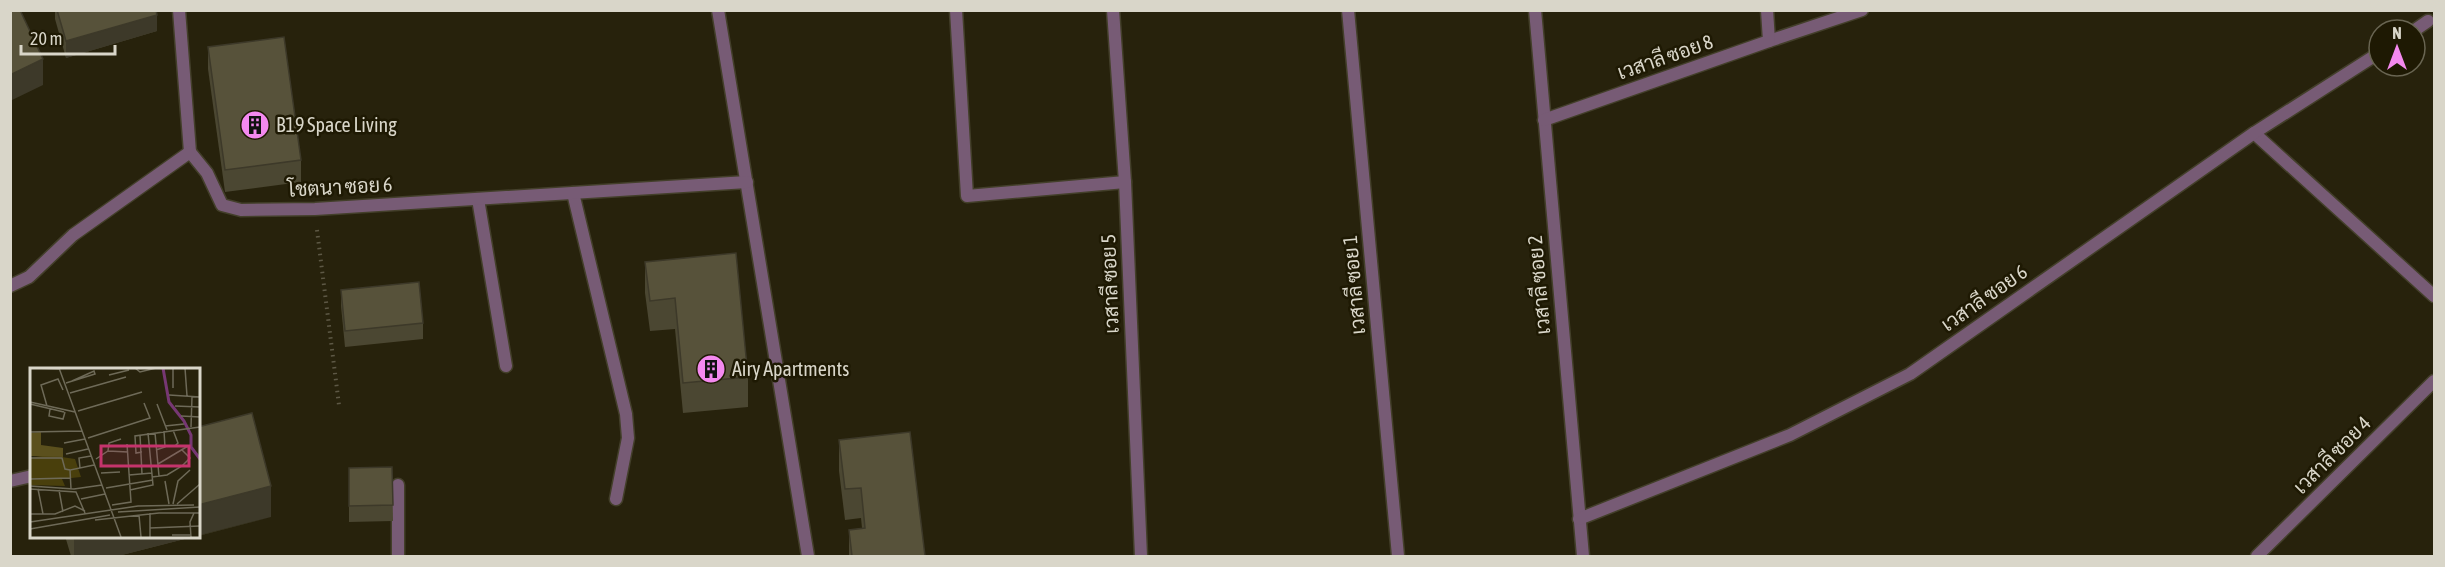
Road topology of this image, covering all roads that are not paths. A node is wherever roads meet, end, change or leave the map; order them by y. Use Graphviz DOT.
graph roads {
  1 [pos="179,10"];
  2 [pos="718,10"];
  3 [pos="956,10"];
  4 [pos="1113,10"];
  5 [pos="1348,10"];
  6 [pos="1534,10"];
  7 [pos="1767,10"];
  8 [pos="1862,10"];
  9 [pos="1769,41"];
  10 [pos="2367,61"];
  11 [pos="1544,120"];
  12 [pos="2254,133"];
  13 [pos="190,152"];
  14 [pos="747,182"];
  15 [pos="1125,182"];
  16 [pos="573,193"];
  17 [pos="478,198"];
  18 [pos="10,286"];
  19 [pos="2434,296"];
  20 [pos="506,366"];
  21 [pos="2434,381"];
  22 [pos="30,476"];
  23 [pos="10,481"];
  24 [pos="398,484"];
  25 [pos="616,499"];
  26 [pos="1579,519"];
  27 [pos="398,556"];
  28 [pos="808,556"];
  29 [pos="1141,556"];
  30 [pos="1398,556"];
  31 [pos="1583,556"];
  32 [pos="2258,556"];
  1 -- 13 [label="street"];
  2 -- 14 [label="street"];
  3 -- 15 [label="street"];
  4 -- 15 [label="street, เวสาลี ซอย 5"];
  5 -- 30 [label="street, เวสาลี ซอย 1"];
  6 -- 11 [label="street, เวสาลี ซอย 2"];
  7 -- 9 [label="street"];
  8 -- 9 [label="street, เวสาลี ซอย 8"];
  9 -- 11 [label="street, เวสาลี ซอย 8"];
  10 -- 12 [label="street, เวสาลี ซอย 6"];
  11 -- 26 [label="street, เวสาลี ซอย 2"];
  12 -- 19 [label="street"];
  12 -- 26 [label="street, เวสาลี ซอย 6"];
  13 -- 17 [label="street, โชตนา ซอย 6"];
  13 -- 18 [label="street"];
  14 -- 16 [label="street, โชตนา ซอย 6"];
  14 -- 28 [label="street"];
  15 -- 29 [label="street, เวสาลี ซอย 5"];
  16 -- 17 [label="street, โชตนา ซอย 6"];
  16 -- 25 [label="street"];
  17 -- 20 [label="street"];
  21 -- 32 [label="street, เวสาลี ซอย 4"];
  22 -- 23 [label="street"];
  24 -- 27 [label="street"];
  26 -- 31 [label="street, เวสาลี ซอย 2"];
}
